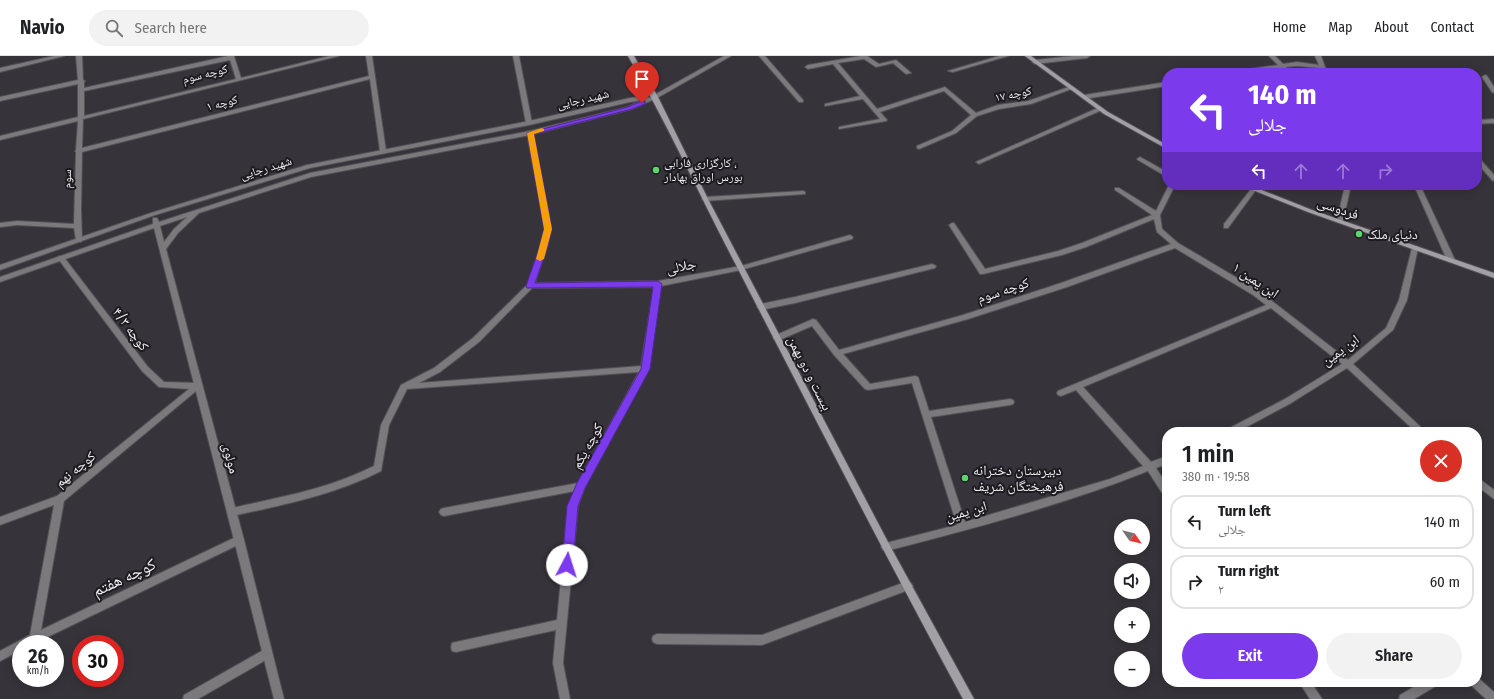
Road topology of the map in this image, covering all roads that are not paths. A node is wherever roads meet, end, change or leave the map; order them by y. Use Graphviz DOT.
graph roads {
  1 [pos="61,56"];
  2 [pos="79,56"];
  3 [pos="336,56"];
  4 [pos="369,56"];
  5 [pos="516,56"];
  6 [pos="631,56"];
  7 [pos="728,56"];
  8 [pos="762,56"];
  9 [pos="1005,56"];
  10 [pos="1028,56"];
  11 [pos="1087,56"];
  12 [pos="1272,56"];
  13 [pos="1318,56"];
  14 [pos="231,57"];
  15 [pos="864,57"];
  16 [pos="834,62"];
  17 [pos="1035,62"];
  18 [pos="808,66"];
  19 [pos="1282,66"];
  20 [pos="1322,67"];
  21 [pos="1269,68"];
  22 [pos="0,70"];
  23 [pos="951,71"];
  24 [pos="908,73"];
  25 [pos="371,77"];
  26 [pos="1485,77"];
  27 [pos="239,80"];
  28 [pos="82,81"];
  29 [pos="1162,85"];
  30 [pos="1072,88"];
  31 [pos="81,90"];
  32 [pos="1494,91"];
  33 [pos="654,97"];
  34 [pos="864,97"];
  35 [pos="1084,98"];
  36 [pos="0,99"];
  37 [pos="801,102"];
  38 [pos="827,105"];
  39 [pos="1100,109"];
  40 [pos="876,111"];
  41 [pos="975,115"];
  42 [pos="79,118"];
  43 [pos="1494,121"];
  44 [pos="1482,122"];
  45 [pos="529,123"];
  46 [pos="841,128"];
  47 [pos="530,133"];
  48 [pos="0,138"];
  49 [pos="1162,144"];
  50 [pos="919,147"];
  51 [pos="78,151"];
  52 [pos="383,151"];
  53 [pos="1140,159"];
  54 [pos="979,162"];
  55 [pos="1482,165"];
  56 [pos="1162,172"];
  57 [pos="1493,177"];
  58 [pos="1118,189"];
  59 [pos="1170,190"];
  60 [pos="1247,190"];
  61 [pos="1257,190"];
  62 [pos="1347,190"];
  63 [pos="1419,190"];
  64 [pos="804,193"];
  65 [pos="705,199"];
  66 [pos="199,210"];
  67 [pos="153,214"];
  68 [pos="1157,215"];
  69 [pos="1340,221"];
  70 [pos="0,225"];
  71 [pos="156,225"];
  72 [pos="952,225"];
  73 [pos="77,226"];
  74 [pos="1226,226"];
  75 [pos="850,237"];
  76 [pos="79,240"];
  77 [pos="1176,245"];
  78 [pos="162,248"];
  79 [pos="1415,248"];
  80 [pos="62,258"];
  81 [pos="1451,260"];
  82 [pos="932,266"];
  83 [pos="0,268"];
  84 [pos="741,268"];
  85 [pos="1494,276"];
  86 [pos="0,280"];
  87 [pos="658,284"];
  88 [pos="530,286"];
  89 [pos="1272,305"];
  90 [pos="761,307"];
  91 [pos="777,338"];
  92 [pos="837,353"];
  93 [pos="1348,364"];
  94 [pos="645,369"];
  95 [pos="198,386"];
  96 [pos="1077,386"];
  97 [pos="404,387"];
  98 [pos="1061,393"];
  99 [pos="1010,402"];
  100 [pos="926,415"];
  101 [pos="1239,427"];
  102 [pos="1417,427"];
  103 [pos="1162,462"];
  104 [pos="1150,467"];
  105 [pos="1162,485"];
  106 [pos="1482,485"];
  107 [pos="581,486"];
  108 [pos="1494,495"];
  109 [pos="60,499"];
  110 [pos="232,512"];
  111 [pos="444,512"];
  112 [pos="0,521"];
  113 [pos="962,528"];
  114 [pos="239,540"];
  115 [pos="886,547"];
  116 [pos="908,586"];
  117 [pos="562,624"];
  118 [pos="35,635"];
  119 [pos="40,635"];
  120 [pos="657,639"];
  121 [pos="456,647"];
  122 [pos="12,649"];
  123 [pos="267,653"];
  124 [pos="0,656"];
  125 [pos="1308,687"];
  126 [pos="1424,687"];
  127 [pos="1481,687"];
  128 [pos="188,699"];
  129 [pos="279,699"];
  130 [pos="565,699"];
  131 [pos="969,699"];
  132 [pos="1317,699"];
  133 [pos="1404,699"];
  134 [pos="1494,699"];
  1 -- 22 [label="street"];
  2 -- 28 [label="street, سوم"];
  3 -- 27 [label="street, کوچه سوم"];
  4 -- 25 [label="street"];
  5 -- 45 [label="street"];
  6 -- 33 [label="main road, بیست و دو بهمن"];
  7 -- 33 [label="street"];
  8 -- 37 [label="street"];
  9 -- 23 [label="street"];
  10 -- 17 [label="main road"];
  11 -- 17 [label="street"];
  12 -- 19 [label="street"];
  13 -- 20 [label="street"];
  14 -- 27 [label="street"];
  14 -- 31 [label="street"];
  15 -- 16 [label="street"];
  15 -- 24 [label="street"];
  16 -- 18 [label="street"];
  16 -- 34 [label="street"];
  17 -- 30 [label="main road"];
  19 -- 20 [label="street"];
  19 -- 21 [label="street"];
  25 -- 51 [label="street, ۱ کوچه"];
  25 -- 52 [label="street"];
  26 -- 32 [label="street"];
  27 -- 42 [label="street, کوچه سوم"];
  28 -- 31 [label="street, سوم"];
  28 -- 36 [label="street"];
  29 -- 35 [label="street"];
  30 -- 35 [label="main road"];
  30 -- 41 [label="street, ۱۷ کوچه"];
  31 -- 42 [label="street, سوم"];
  33 -- 45 [label="street, شهید رجایی"];
  33 -- 47 [label="street, شهید رجایی"];
  33 -- 65 [label="main road, بیست و دو بهمن"];
  34 -- 38 [label="street"];
  34 -- 40 [label="street"];
  35 -- 39 [label="main road"];
  39 -- 49 [label="main road"];
  39 -- 54 [label="street"];
  40 -- 41 [label="street"];
  40 -- 46 [label="street"];
  41 -- 50 [label="street, ۱۷ کوچه"];
  42 -- 48 [label="street, کوچه سوم"];
  42 -- 51 [label="street, سوم"];
  43 -- 44 [label="street"];
  45 -- 52 [label="street, شهید رجایی"];
  47 -- 66 [label="street, شهید رجایی"];
  47 -- 88 [label="street"];
  51 -- 73 [label="street, سوم"];
  52 -- 67 [label="street, شهید رجایی"];
  53 -- 56 [label="street"];
  55 -- 57 [label="street"];
  58 -- 68 [label="street"];
  59 -- 68 [label="street"];
  60 -- 74 [label="street"];
  61 -- 69 [label="main road, فردوسی"];
  62 -- 69 [label="street"];
  63 -- 81 [label="street"];
  64 -- 65 [label="street"];
  65 -- 84 [label="main road, بیست و دو بهمن"];
  66 -- 71 [label="street, شهید رجایی"];
  66 -- 78 [label="street"];
  67 -- 71 [label="street, مولوی"];
  67 -- 76 [label="street, شهید رجایی"];
  68 -- 72 [label="street"];
  68 -- 77 [label="street, ابن یمین ۱"];
  69 -- 79 [label="main road, فردوسی"];
  70 -- 73 [label="street"];
  71 -- 78 [label="street, مولوی"];
  71 -- 80 [label="street, شهید رجایی"];
  73 -- 76 [label="street, سوم"];
  75 -- 84 [label="street, جلالی"];
  76 -- 83 [label="street, شهید رجایی"];
  77 -- 89 [label="street, ابن یمین ۱"];
  77 -- 92 [label="street, کوچه سوم"];
  78 -- 95 [label="street, مولوی"];
  79 -- 81 [label="main road, فردوسی"];
  79 -- 93 [label="street, ابن یمین"];
  80 -- 86 [label="street, شهید رجایی"];
  80 -- 95 [label="street, کوچه ۴/۳"];
  81 -- 85 [label="main road, فردوسی"];
  82 -- 90 [label="street"];
  84 -- 87 [label="street, جلالی"];
  84 -- 90 [label="main road, بیست و دو بهمن"];
  87 -- 88 [label="street, جلالی"];
  87 -- 94 [label="street, کوچه یکم"];
  88 -- 97 [label="street"];
  89 -- 93 [label="street, ابن یمین ۱"];
  89 -- 96 [label="street"];
  90 -- 91 [label="main road, بیست و دو بهمن"];
  91 -- 92 [label="street"];
  91 -- 115 [label="main road, بیست و دو بهمن"];
  92 -- 100 [label="street"];
  93 -- 101 [label="street, ابن یمین"];
  93 -- 102 [label="street, ابن یمین ۱"];
  94 -- 97 [label="street"];
  94 -- 107 [label="street, کوچه یکم"];
  95 -- 109 [label="street, کوچه نهم"];
  95 -- 110 [label="street, مولوی"];
  96 -- 98 [label="street"];
  96 -- 104 [label="street"];
  97 -- 110 [label="street"];
  99 -- 100 [label="street"];
  100 -- 113 [label="street"];
  103 -- 104 [label="street, ابن یمین"];
  104 -- 105 [label="street"];
  104 -- 113 [label="street, ابن یمین"];
  106 -- 108 [label="street"];
  107 -- 111 [label="street"];
  107 -- 117 [label="street, کوچه یکم"];
  109 -- 112 [label="street"];
  109 -- 118 [label="street, کوچه نهم"];
  110 -- 114 [label="street, مولوی"];
  113 -- 115 [label="street, ابن یمین"];
  114 -- 119 [label="street, کوچه هفتم"];
  114 -- 123 [label="street, مولوی"];
  115 -- 116 [label="main road, بیست و دو بهمن"];
  116 -- 120 [label="street"];
  116 -- 131 [label="main road, بیست و دو بهمن"];
  117 -- 121 [label="street"];
  117 -- 130 [label="street, کوچه یکم"];
  122 -- 124 [label="street, کوچه هفتم"];
  123 -- 128 [label="street"];
  123 -- 129 [label="street, مولوی"];
  125 -- 132 [label="street"];
  126 -- 133 [label="street"];
  127 -- 134 [label="street"];
}
